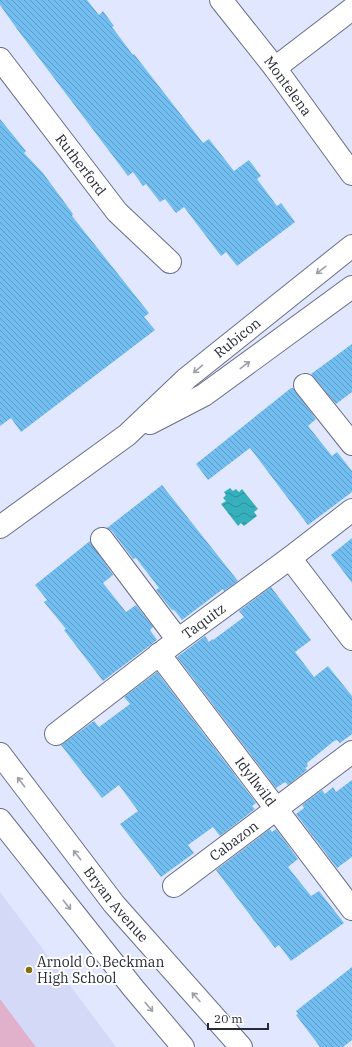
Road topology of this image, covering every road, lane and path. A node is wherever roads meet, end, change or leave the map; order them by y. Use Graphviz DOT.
graph roads {
  1 [pos="221,0"];
  2 [pos="352,9"];
  3 [pos="0,59"];
  4 [pos="275,68"];
  5 [pos="352,174"];
  6 [pos="352,246"];
  7 [pos="170,262"];
  8 [pos="352,287"];
  9 [pos="305,385"];
  10 [pos="127,435"];
  11 [pos="352,444"];
  12 [pos="352,510"];
  13 [pos="0,527"];
  14 [pos="102,539"];
  15 [pos="290,558"];
  16 [pos="352,638"];
  17 [pos="178,640"];
  18 [pos="159,654"];
  19 [pos="56,734"];
  20 [pos="352,752"];
  21 [pos="0,754"];
  22 [pos="277,810"];
  23 [pos="0,820"];
  24 [pos="174,886"];
  25 [pos="352,909"];
  26 [pos="183,1047"];
  27 [pos="241,1047"];
  1 -- 4 [label="street, Montelena"];
  2 -- 4 [label="street"];
  3 -- 7 [label="street, Rutherford"];
  4 -- 5 [label="street, Montelena"];
  6 -- 10 [label="street, Rubicon, one-way"];
  10 -- 8 [label="street, Rubicon, one-way"];
  9 -- 11 [label="street"];
  10 -- 13 [label="street, Rubicon"];
  12 -- 15 [label="street, Taquitz"];
  14 -- 17 [label="street"];
  15 -- 16 [label="street"];
  15 -- 17 [label="street, Taquitz"];
  17 -- 18 [label="street, Taquitz"];
  18 -- 19 [label="street, Taquitz"];
  18 -- 22 [label="street, Idyllwild"];
  20 -- 22 [label="street, Cabazon"];
  27 -- 21 [label="street, Bryan Avenue, one-way"];
  22 -- 24 [label="street, Cabazon"];
  22 -- 25 [label="street, Idyllwild"];
  23 -- 26 [label="street, one-way"];
}
